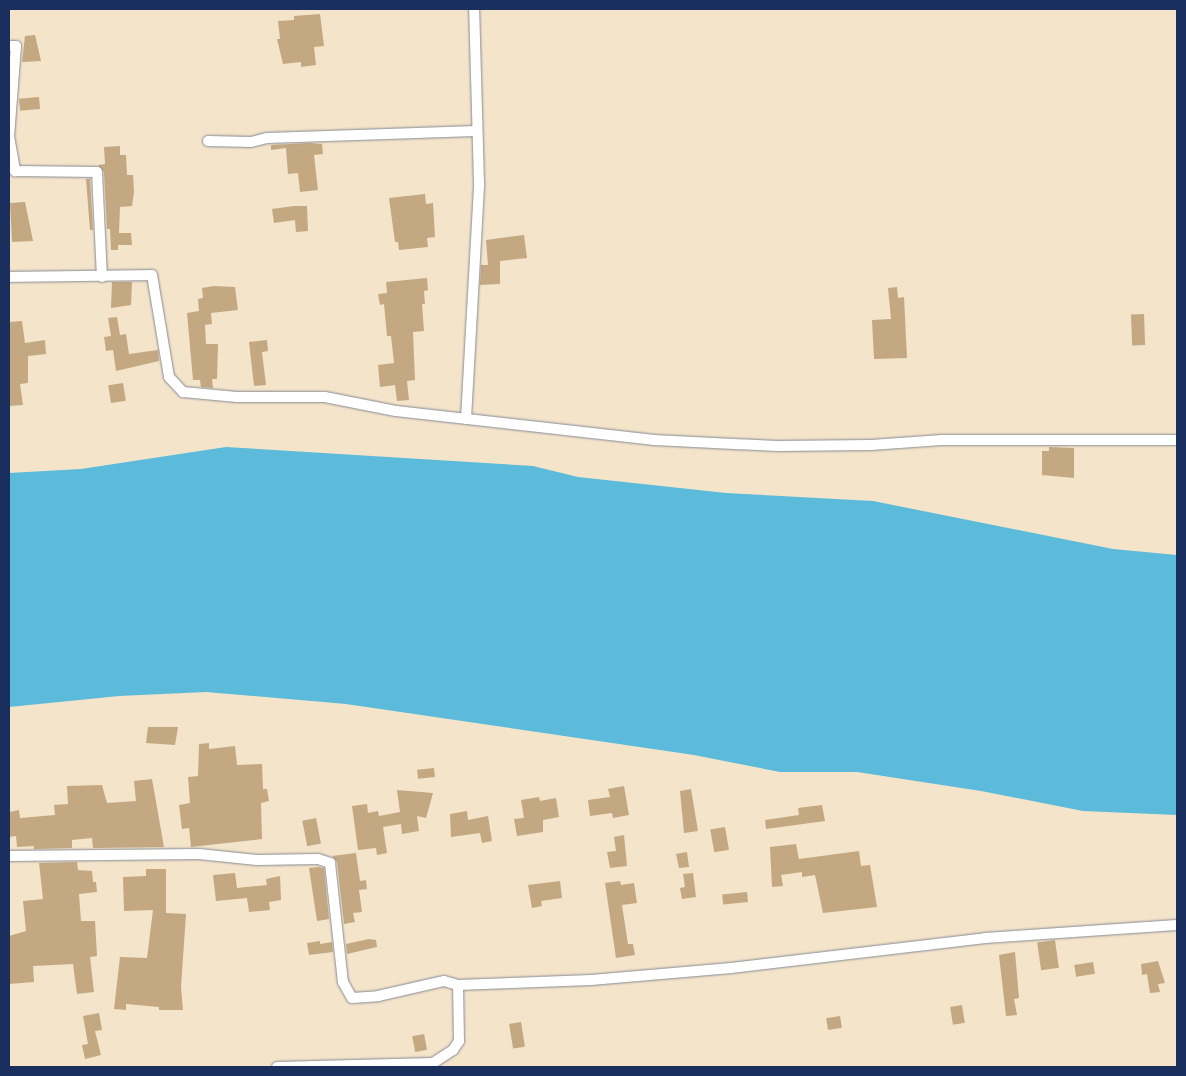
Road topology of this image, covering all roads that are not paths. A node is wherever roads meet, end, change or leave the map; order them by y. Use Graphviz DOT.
graph roads {
  1 [pos="474,9"];
  2 [pos="9,46"];
  3 [pos="476,131"];
  4 [pos="208,141"];
  5 [pos="9,277"];
  6 [pos="102,277"];
  7 [pos="466,419"];
  8 [pos="1177,440"];
  9 [pos="9,856"];
  10 [pos="1177,925"];
  11 [pos="458,985"];
  12 [pos="277,1067"];
  1 -- 3 [label="street"];
  2 -- 6 [label="street"];
  3 -- 4 [label="street"];
  3 -- 7 [label="street"];
  5 -- 6 [label="street"];
  6 -- 7 [label="street"];
  7 -- 8 [label="street"];
  9 -- 11 [label="street"];
  10 -- 11 [label="street"];
  11 -- 12 [label="street"];
}
